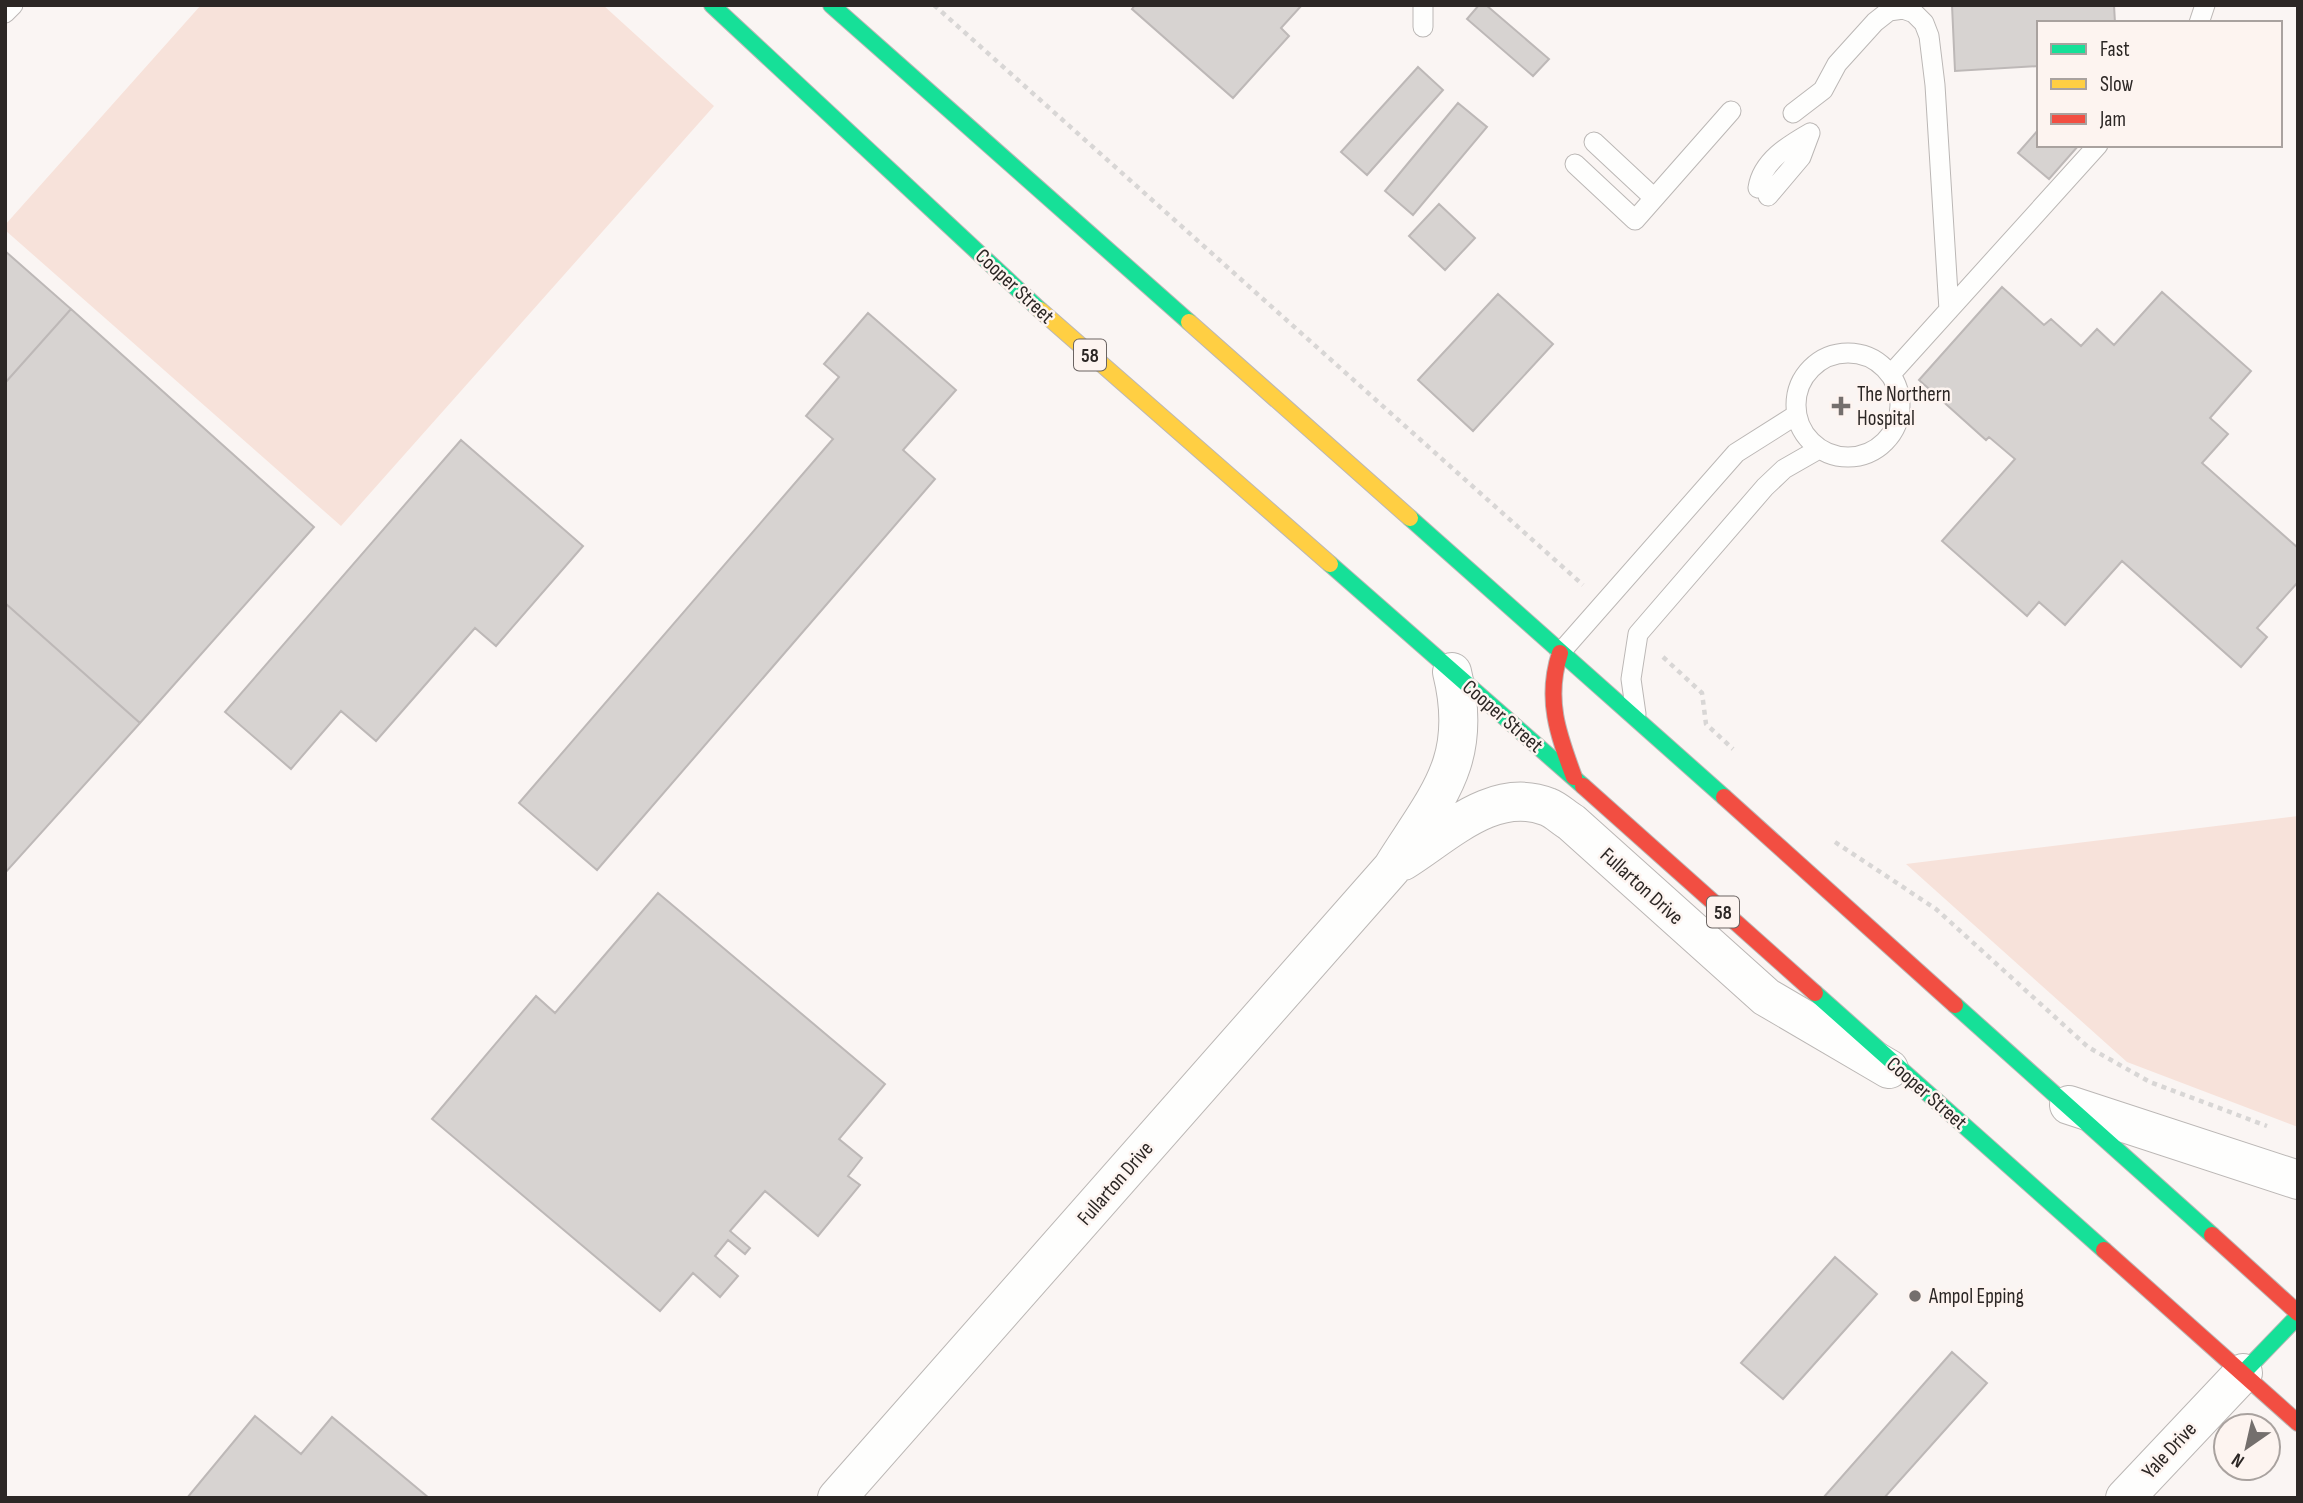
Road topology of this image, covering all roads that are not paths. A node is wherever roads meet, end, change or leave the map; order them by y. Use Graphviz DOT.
graph roads {
  1 [pos="13,5"];
  2 [pos="712,5"];
  3 [pos="831,5"];
  4 [pos="1423,5"];
  5 [pos="5,13"];
  6 [pos="1423,27"];
  7 [pos="1731,111"];
  8 [pos="1793,113"];
  9 [pos="1594,142"];
  10 [pos="2096,147"];
  11 [pos="1574,164"];
  12 [pos="1654,198"];
  13 [pos="1949,310"];
  14 [pos="1891,374"];
  15 [pos="1796,415"];
  16 [pos="1819,449"];
  17 [pos="1560,653"];
  18 [pos="1452,672"];
  19 [pos="1636,718"];
  20 [pos="1575,779"];
  21 [pos="1392,868"];
  22 [pos="1916,1085"];
  23 [pos="2069,1105"];
  24 [pos="2298,1180"];
  25 [pos="2298,1315"];
  26 [pos="2243,1373"];
  27 [pos="2298,1423"];
  28 [pos="837,1498"];
  29 [pos="2125,1498"];
  1 -- 5 [label="lane"];
  2 -- 18 [label="main road, Cooper Street / 58"];
  3 -- 17 [label="main road"];
  4 -- 6 [label="lane"];
  7 -- 12 [label="lane"];
  8 -- 13 [label="lane"];
  9 -- 12 [label="lane"];
  10 -- 13 [label="lane"];
  11 -- 12 [label="lane"];
  13 -- 14 [label="lane"];
  14 -- 15 [label="lane"];
  14 -- 16 [label="lane"];
  15 -- 16 [label="lane"];
  15 -- 17 [label="lane"];
  16 -- 19 [label="lane"];
  17 -- 19 [label="main road"];
  17 -- 20 [label="main road"];
  18 -- 20 [label="main road, Cooper Street / 58"];
  18 -- 21 [label="street, Fullarton Drive"];
  19 -- 23 [label="main road"];
  20 -- 22 [label="main road, Cooper Street / 58"];
  21 -- 22 [label="street, Fullarton Drive"];
  21 -- 28 [label="street, Fullarton Drive"];
  22 -- 26 [label="main road, Cooper Street / 58"];
  23 -- 24 [label="street"];
  23 -- 25 [label="main road"];
  25 -- 26 [label="main road"];
  26 -- 27 [label="main road, Cooper Street / 58"];
  26 -- 29 [label="street, Yale Drive"];
}
